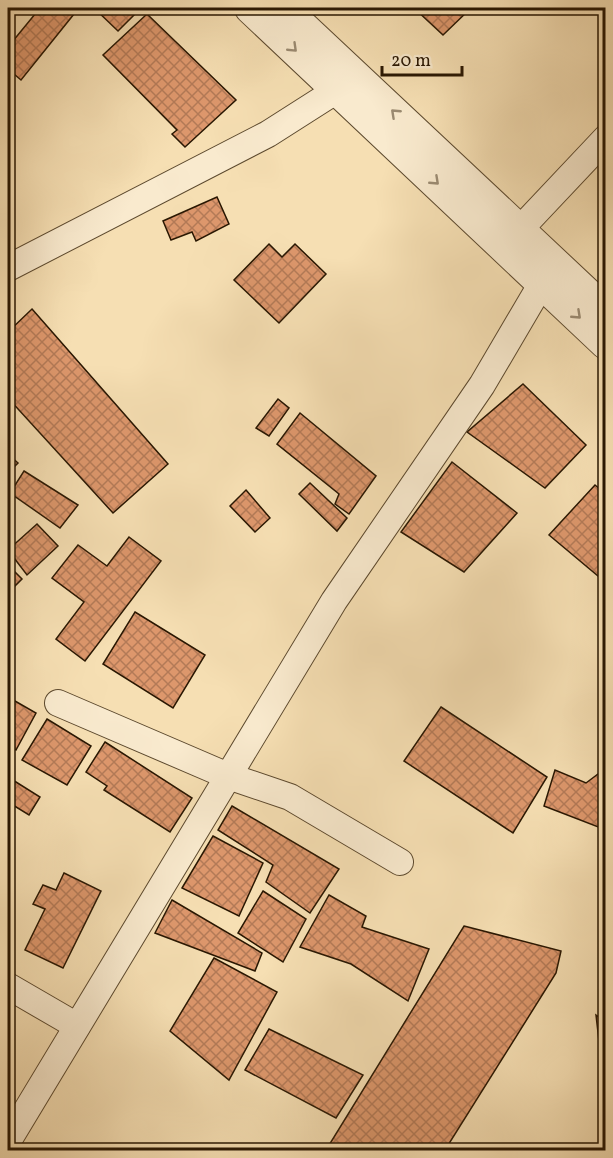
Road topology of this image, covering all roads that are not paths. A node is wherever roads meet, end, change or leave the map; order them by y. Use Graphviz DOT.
graph roads {
  1 [pos="251,8"];
  2 [pos="282,8"];
  3 [pos="345,82"];
  4 [pos="606,138"];
  5 [pos="512,237"];
  6 [pos="8,268"];
  7 [pos="550,274"];
  8 [pos="606,312"];
  9 [pos="606,343"];
  10 [pos="58,703"];
  11 [pos="228,776"];
  12 [pos="400,862"];
  13 [pos="8,986"];
  14 [pos="77,1026"];
  15 [pos="8,1141"];
  1 -- 3 [label="street, one-way"];
  2 -- 3 [label="street"];
  3 -- 5 [label="street"];
  3 -- 6 [label="street"];
  4 -- 5 [label="street"];
  5 -- 7 [label="street"];
  7 -- 8 [label="street"];
  7 -- 9 [label="street, one-way"];
  7 -- 11 [label="street"];
  10 -- 11 [label="street"];
  11 -- 12 [label="street"];
  11 -- 14 [label="street"];
  13 -- 14 [label="street"];
  14 -- 15 [label="street"];
}
